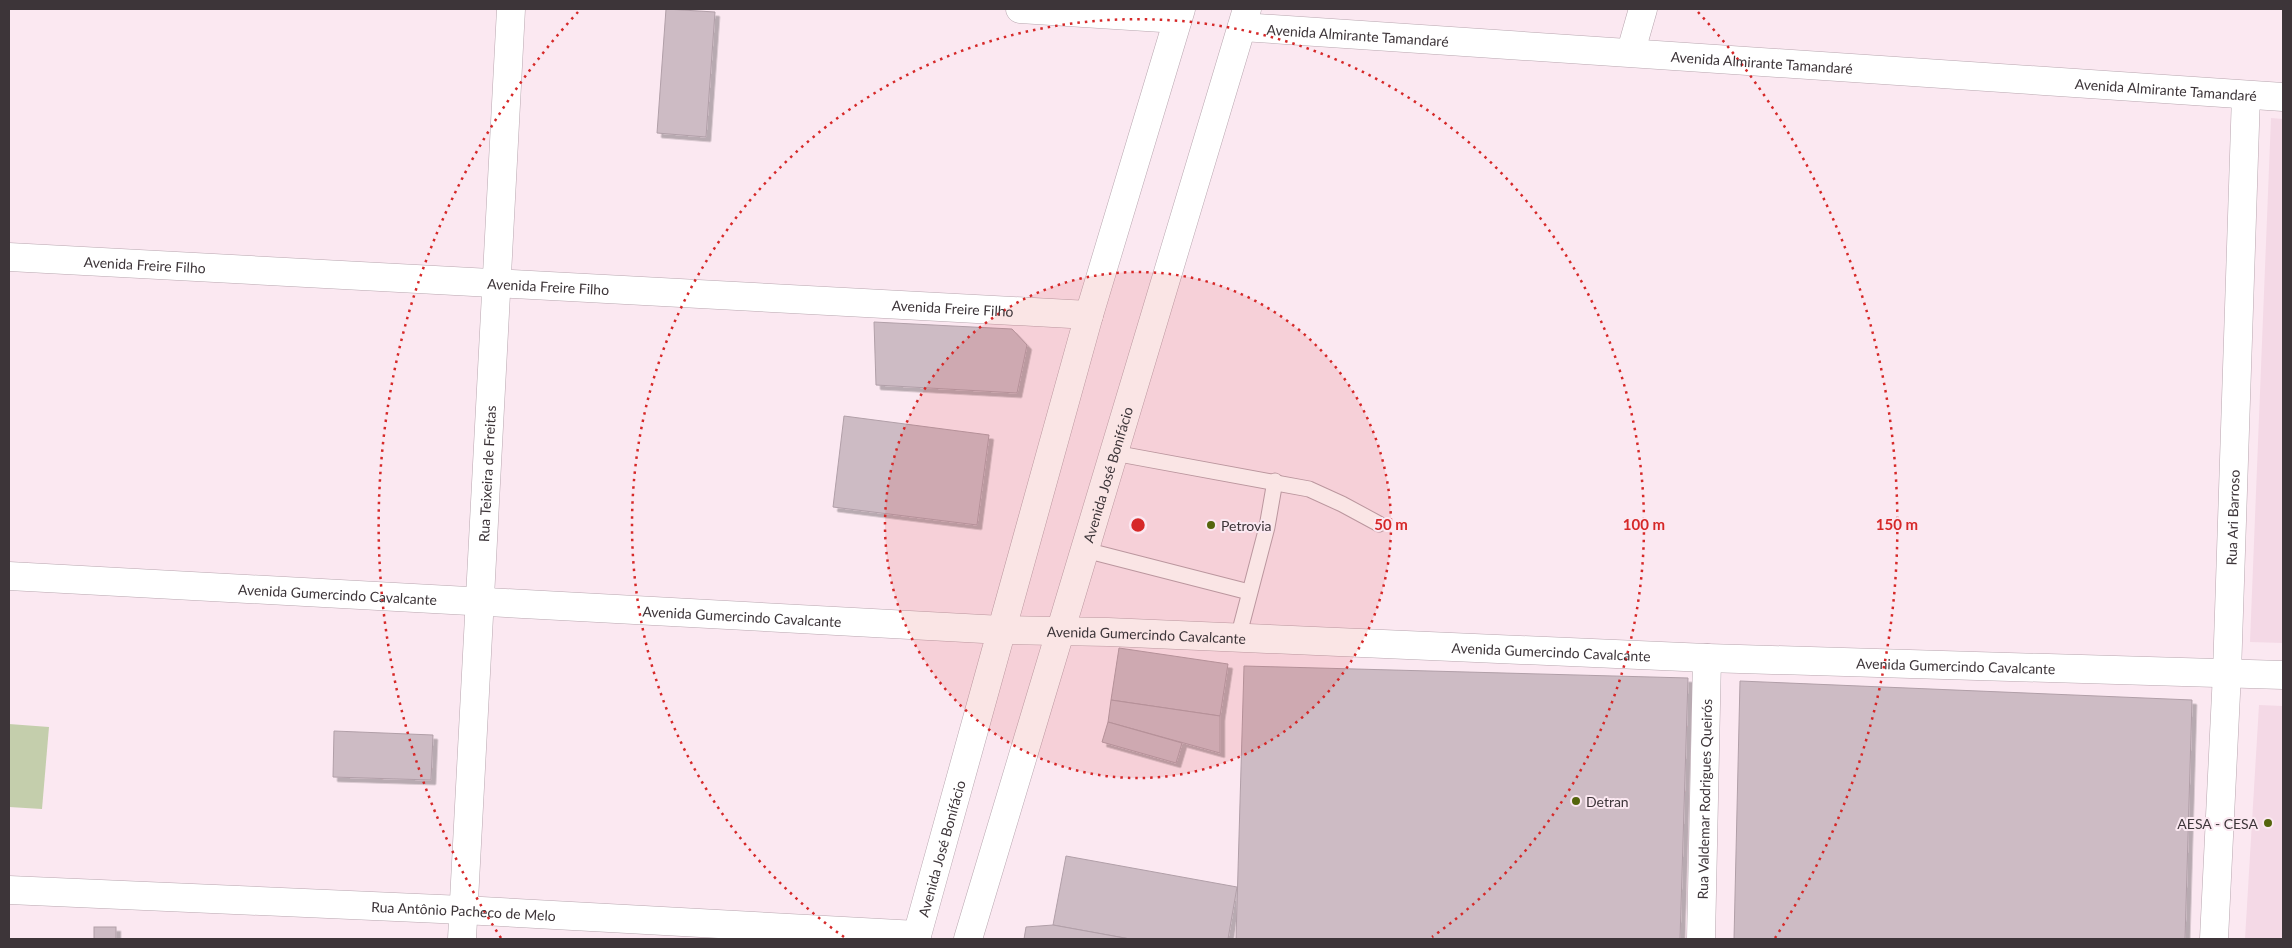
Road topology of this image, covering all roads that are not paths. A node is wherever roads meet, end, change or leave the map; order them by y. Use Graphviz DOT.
graph roads {
  1 [pos="511,9"];
  2 [pos="1020,9"];
  3 [pos="1643,9"];
  4 [pos="1180,14"];
  5 [pos="1244,18"];
  6 [pos="1630,52"];
  7 [pos="2246,95"];
  8 [pos="2283,97"];
  9 [pos="9,257"];
  10 [pos="496,282"];
  11 [pos="1089,315"];
  12 [pos="1114,453"];
  13 [pos="1276,481"];
  14 [pos="1379,524"];
  15 [pos="1084,550"];
  16 [pos="9,576"];
  17 [pos="1249,592"];
  18 [pos="479,601"];
  19 [pos="1002,630"];
  20 [pos="1060,632"];
  21 [pos="1238,638"];
  22 [pos="1707,658"];
  23 [pos="2227,673"];
  24 [pos="2283,675"];
  25 [pos="9,890"];
  26 [pos="463,910"];
  27 [pos="916,937"];
  28 [pos="462,939"];
  29 [pos="968,939"];
  30 [pos="1701,939"];
  31 [pos="2214,939"];
  1 -- 10 [label="street, Rua Teixeira de Freitas"];
  2 -- 4 [label="street"];
  3 -- 6 [label="street"];
  4 -- 11 [label="street, Avenida José Bonifácio"];
  5 -- 6 [label="street, Avenida Almirante Tamandaré"];
  5 -- 12 [label="street, Avenida José Bonifácio"];
  6 -- 7 [label="street, Avenida Almirante Tamandaré"];
  7 -- 8 [label="street, Avenida Almirante Tamandaré"];
  7 -- 23 [label="street, Rua Ari Barroso"];
  9 -- 10 [label="street, Avenida Freire Filho"];
  10 -- 11 [label="street, Avenida Freire Filho"];
  10 -- 18 [label="street, Rua Teixeira de Freitas"];
  11 -- 19 [label="street, Avenida José Bonifácio"];
  12 -- 13 [label="lane"];
  12 -- 15 [label="street, Avenida José Bonifácio"];
  13 -- 14 [label="lane"];
  13 -- 17 [label="lane"];
  15 -- 17 [label="lane"];
  15 -- 20 [label="street, Avenida José Bonifácio"];
  16 -- 18 [label="street, Avenida Gumercindo Cavalcante"];
  17 -- 21 [label="lane"];
  18 -- 19 [label="street, Avenida Gumercindo Cavalcante"];
  18 -- 26 [label="street, Rua Teixeira de Freitas"];
  19 -- 20 [label="street, Avenida Gumercindo Cavalcante"];
  19 -- 27 [label="street, Avenida José Bonifácio"];
  20 -- 21 [label="street, Avenida Gumercindo Cavalcante"];
  20 -- 29 [label="street, Avenida José Bonifácio"];
  21 -- 22 [label="street, Avenida Gumercindo Cavalcante"];
  22 -- 23 [label="street, Avenida Gumercindo Cavalcante"];
  22 -- 30 [label="street, Rua Valdemar Rodrigues Queirós"];
  23 -- 24 [label="street, Avenida Gumercindo Cavalcante"];
  23 -- 31 [label="street, Rua Ari Barroso"];
  25 -- 26 [label="street, Rua Antônio Pacheco de Melo"];
  26 -- 27 [label="street, Rua Antônio Pacheco de Melo"];
  26 -- 28 [label="street, Rua Teixeira de Freitas"];
}
